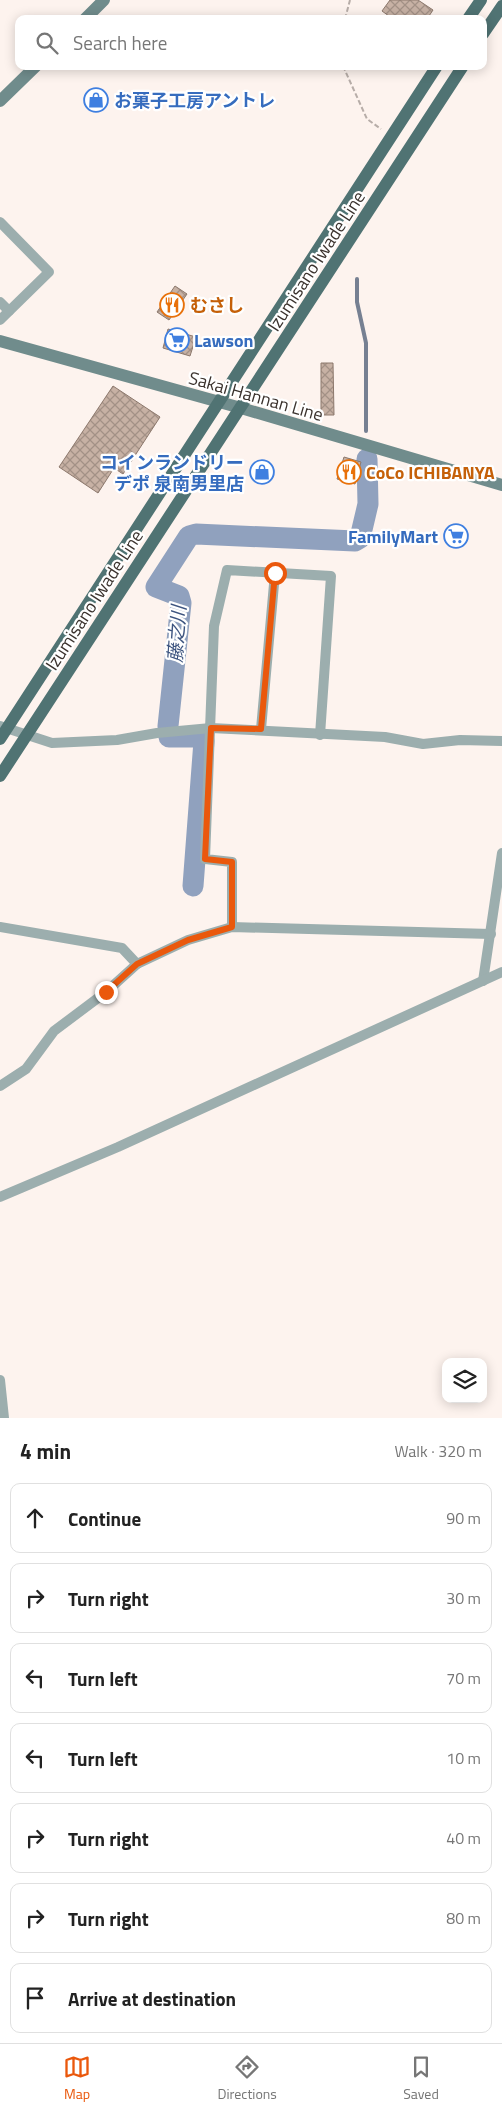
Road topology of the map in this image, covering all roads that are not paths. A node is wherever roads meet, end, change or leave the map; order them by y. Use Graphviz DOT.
graph roads {
  1 [pos="104,0"];
  2 [pos="481,0"];
  3 [pos="502,6"];
  4 [pos="89,15"];
  5 [pos="471,15"];
  6 [pos="487,28"];
  7 [pos="32,70"];
  8 [pos="434,70"];
  9 [pos="460,70"];
  10 [pos="0,101"];
  11 [pos="0,222"];
  12 [pos="0,302"];
  13 [pos="9,311"];
  14 [pos="0,320"];
  15 [pos="0,341"];
  16 [pos="217,403"];
  17 [pos="241,408"];
  18 [pos="502,485"];
  19 [pos="275,573"];
  20 [pos="211,728"];
  21 [pos="261,729"];
  22 [pos="2,731"];
  23 [pos="26,735"];
  24 [pos="320,735"];
  25 [pos="502,740"];
  26 [pos="0,776"];
  27 [pos="502,853"];
  28 [pos="0,927"];
  29 [pos="232,927"];
  30 [pos="491,934"];
  31 [pos="137,964"];
  32 [pos="502,972"];
  33 [pos="482,981"];
  34 [pos="0,1086"];
  35 [pos="0,1197"];
  36 [pos="0,1380"];
  37 [pos="4,1418"];
  1 -- 4 [label="main road"];
  2 -- 5 [label="main road"];
  3 -- 6 [label="main road"];
  7 -- 10 [label="main road"];
  8 -- 16 [label="main road, Izumisano Iwade Line"];
  9 -- 17 [label="main road, Izumisano Iwade Line"];
  11 -- 13 [label="street"];
  12 -- 13 [label="street"];
  13 -- 14 [label="street"];
  15 -- 16 [label="main road, Sakai Hannan Line"];
  16 -- 17 [label="main road, Sakai Hannan Line"];
  16 -- 22 [label="main road, Izumisano Iwade Line"];
  17 -- 18 [label="main road, Sakai Hannan Line"];
  17 -- 23 [label="main road, Izumisano Iwade Line"];
  19 -- 20 [label="street"];
  19 -- 21 [label="street"];
  19 -- 24 [label="street"];
  20 -- 21 [label="street"];
  20 -- 23 [label="street"];
  20 -- 29 [label="street"];
  21 -- 24 [label="street"];
  22 -- 23 [label="street"];
  23 -- 26 [label="main road, Izumisano Iwade Line"];
  24 -- 25 [label="street"];
  27 -- 30 [label="street"];
  28 -- 31 [label="street"];
  29 -- 30 [label="street"];
  29 -- 31 [label="street"];
  30 -- 33 [label="street"];
  31 -- 34 [label="street"];
  32 -- 33 [label="street"];
  33 -- 35 [label="street"];
  36 -- 37 [label="street"];
}
